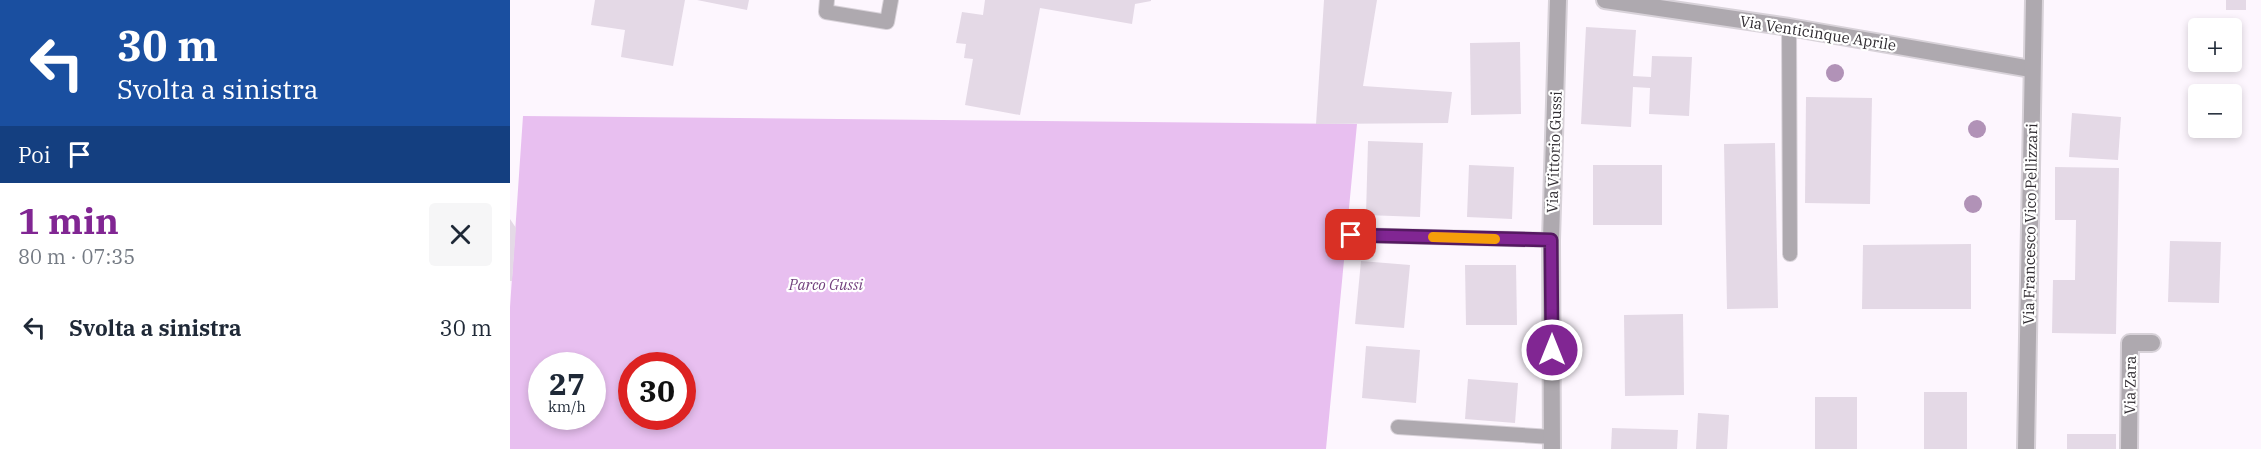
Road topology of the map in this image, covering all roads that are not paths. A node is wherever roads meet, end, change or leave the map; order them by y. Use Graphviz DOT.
graph roads {
  1 [pos="827,0"];
  2 [pos="891,0"];
  3 [pos="1558,0"];
  4 [pos="1605,0"];
  5 [pos="2034,0"];
  6 [pos="1789,27"];
  7 [pos="2031,69"];
  8 [pos="1351,235"];
  9 [pos="1551,240"];
  10 [pos="1790,254"];
  11 [pos="2152,343"];
  12 [pos="1398,427"];
  13 [pos="1552,443"];
  14 [pos="2026,449"];
  15 [pos="2129,449"];
  1 -- 2 [label="lane"];
  3 -- 9 [label="street, Via Vittorio Gussi"];
  4 -- 6 [label="street, Via Venticinque Aprile"];
  5 -- 7 [label="street, Via Francesco Vico Pellizzari"];
  6 -- 7 [label="street, Via Venticinque Aprile"];
  6 -- 10 [label="lane"];
  7 -- 14 [label="street, Via Francesco Vico Pellizzari"];
  8 -- 9 [label="lane"];
  9 -- 13 [label="street, Via Vittorio Gussi"];
  11 -- 15 [label="street, Via Zara"];
  12 -- 13 [label="lane"];
}
